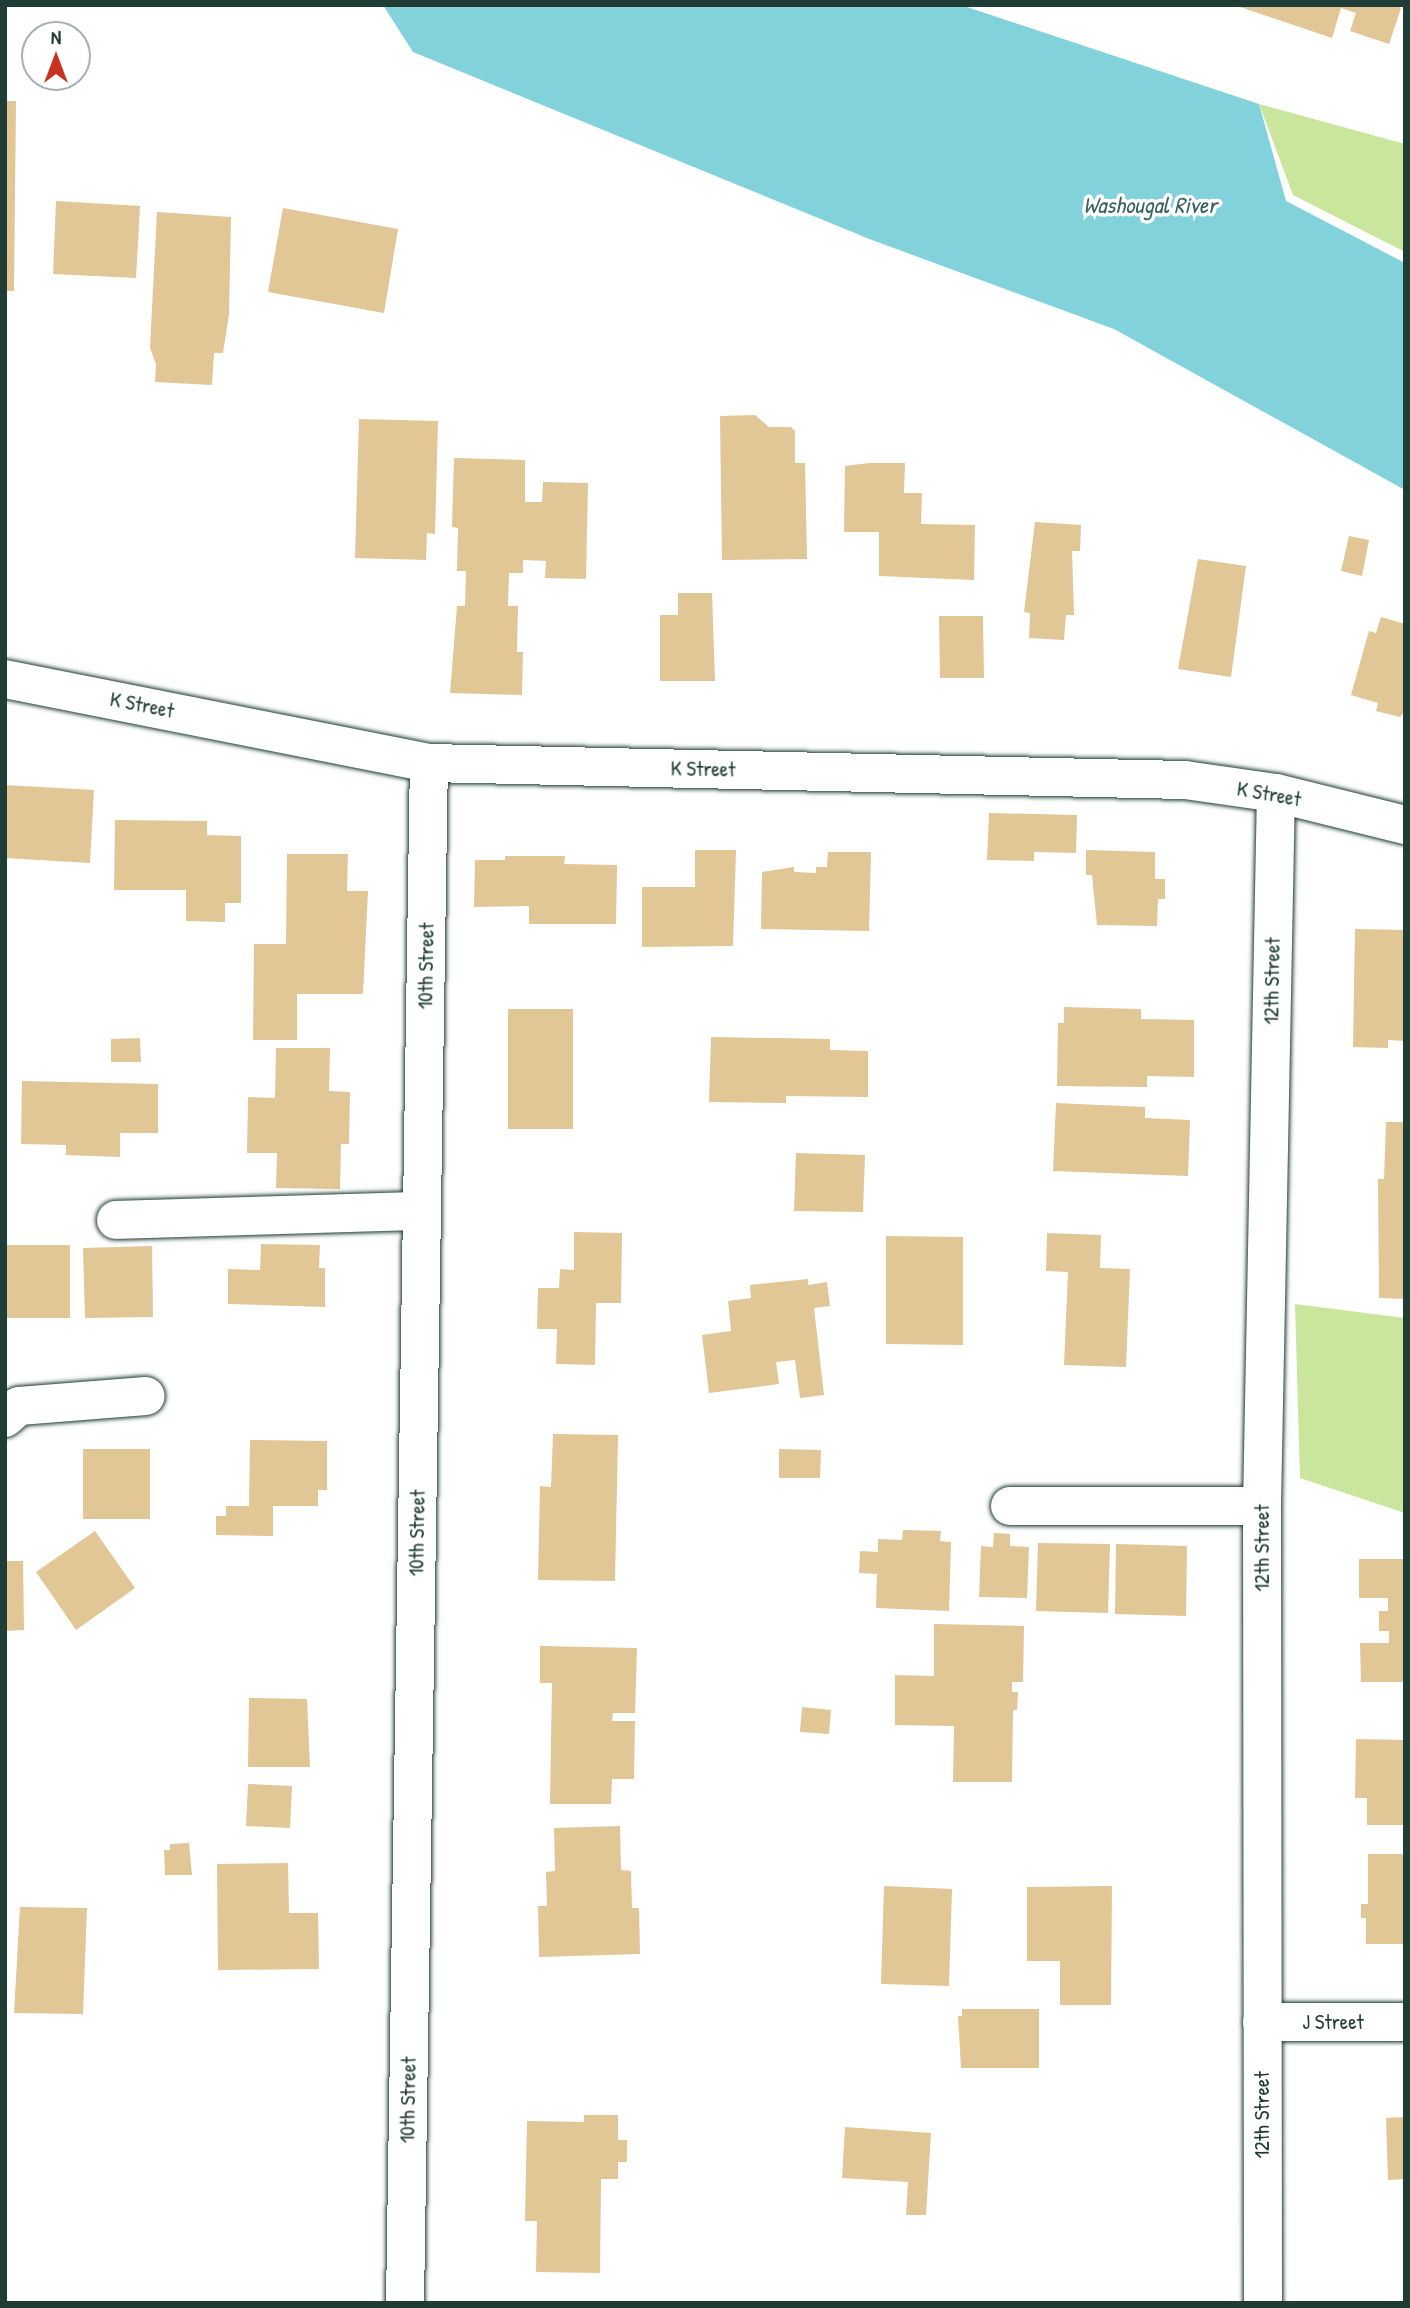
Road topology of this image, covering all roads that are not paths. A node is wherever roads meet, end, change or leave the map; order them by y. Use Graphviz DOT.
graph roads {
  1 [pos="5,679"];
  2 [pos="429,763"];
  3 [pos="1276,793"];
  4 [pos="1405,825"];
  5 [pos="422,1210"];
  6 [pos="116,1220"];
  7 [pos="146,1396"];
  8 [pos="5,1418"];
  9 [pos="1010,1506"];
  10 [pos="1262,1506"];
  11 [pos="1262,2021"];
  12 [pos="1405,2022"];
  13 [pos="405,2303"];
  14 [pos="1263,2303"];
  1 -- 2 [label="street, K Street"];
  2 -- 3 [label="street, K Street"];
  2 -- 5 [label="street, 10th Street"];
  3 -- 4 [label="street, K Street"];
  3 -- 10 [label="street, 12th Street"];
  5 -- 6 [label="street"];
  5 -- 13 [label="street, 10th Street"];
  7 -- 8 [label="street"];
  9 -- 10 [label="street"];
  10 -- 11 [label="street, 12th Street"];
  11 -- 12 [label="street, J Street"];
  11 -- 14 [label="street, 12th Street"];
}
